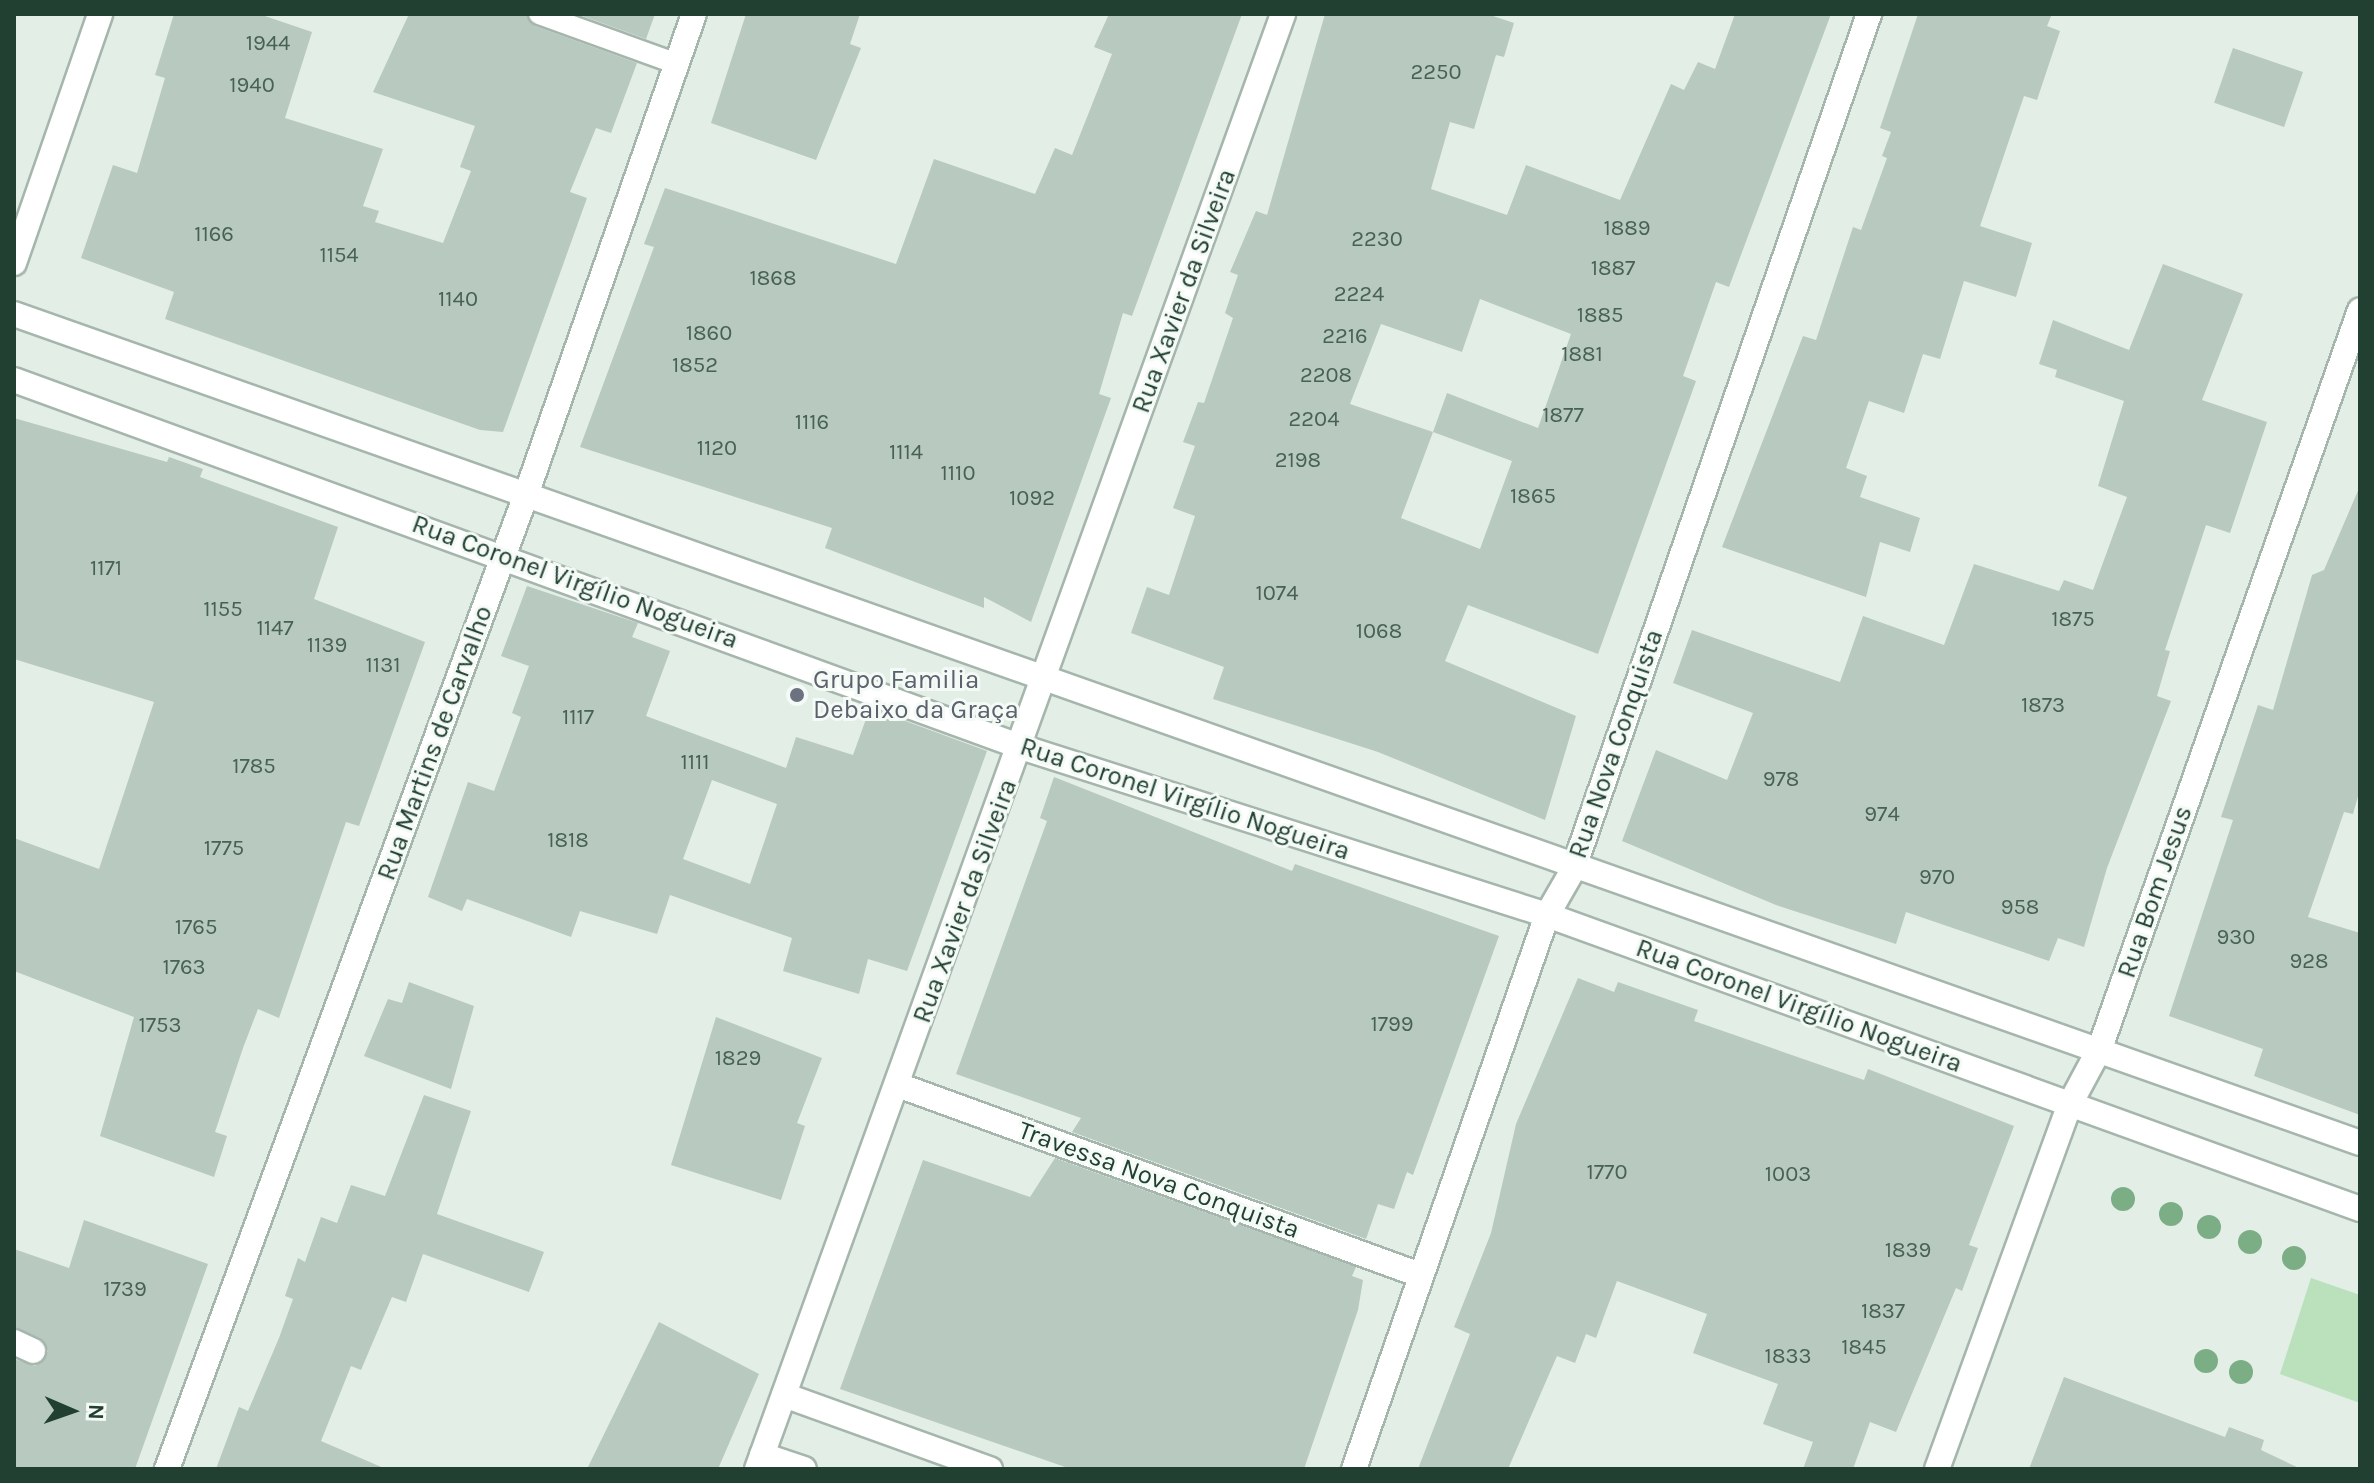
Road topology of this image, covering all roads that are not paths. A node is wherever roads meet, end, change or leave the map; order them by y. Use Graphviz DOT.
graph roads {
  1 [pos="100,14"];
  2 [pos="539,14"];
  3 [pos="694,14"];
  4 [pos="1283,14"];
  5 [pos="1869,14"];
  6 [pos="677,64"];
  7 [pos="14,263"];
  8 [pos="2360,310"];
  9 [pos="14,314"];
  10 [pos="14,380"];
  11 [pos="526,495"];
  12 [pos="504,555"];
  13 [pos="1045,682"];
  14 [pos="1021,747"];
  15 [pos="1573,870"];
  16 [pos="1547,915"];
  17 [pos="2100,1048"];
  18 [pos="898,1085"];
  19 [pos="2070,1104"];
  20 [pos="2360,1143"];
  21 [pos="2360,1209"];
  22 [pos="1420,1275"];
  23 [pos="784,1395"];
  24 [pos="759,1462"];
  25 [pos="167,1469"];
  26 [pos="804,1469"];
  27 [pos="990,1469"];
  28 [pos="1354,1469"];
  29 [pos="1937,1469"];
  1 -- 7 [label="street"];
  2 -- 6 [label="lane"];
  3 -- 6 [label="street, Rua Martins de Carvalho"];
  4 -- 13 [label="street, Rua Xavier da Silveira"];
  5 -- 15 [label="street, Rua Nova Conquista"];
  6 -- 11 [label="street, Rua Martins de Carvalho"];
  8 -- 17 [label="street, Rua Bom Jesus"];
  9 -- 11 [label="street, Rua Coronel Virgílio Nogueira"];
  10 -- 12 [label="street, Rua Coronel Virgílio Nogueira"];
  11 -- 12 [label="street, Rua Martins de Carvalho"];
  11 -- 13 [label="street, Rua Coronel Virgílio Nogueira"];
  12 -- 14 [label="street, Rua Coronel Virgílio Nogueira"];
  12 -- 25 [label="street, Rua Martins de Carvalho"];
  13 -- 14 [label="street, Rua Xavier da Silveira"];
  13 -- 15 [label="street, Rua Coronel Virgílio Nogueira"];
  14 -- 16 [label="street, Rua Coronel Virgílio Nogueira"];
  14 -- 18 [label="street, Rua Xavier da Silveira"];
  15 -- 16 [label="street, Rua Nova Conquista"];
  15 -- 17 [label="street, Rua Coronel Virgílio Nogueira"];
  16 -- 19 [label="street, Rua Coronel Virgílio Nogueira"];
  16 -- 22 [label="street, Rua Nova Conquista"];
  17 -- 19 [label="street, Rua Bom Jesus"];
  17 -- 20 [label="street, Rua Coronel Virgílio Nogueira"];
  18 -- 22 [label="street, Travessa Nova Conquista"];
  18 -- 23 [label="street, Rua Xavier da Silveira"];
  19 -- 21 [label="street, Rua Coronel Virgílio Nogueira"];
  19 -- 29 [label="street, Rua Bom Jesus"];
  22 -- 28 [label="street, Rua Nova Conquista"];
  23 -- 24 [label="street, Rua Xavier da Silveira"];
  23 -- 27 [label="street"];
  24 -- 26 [label="street"];
}
